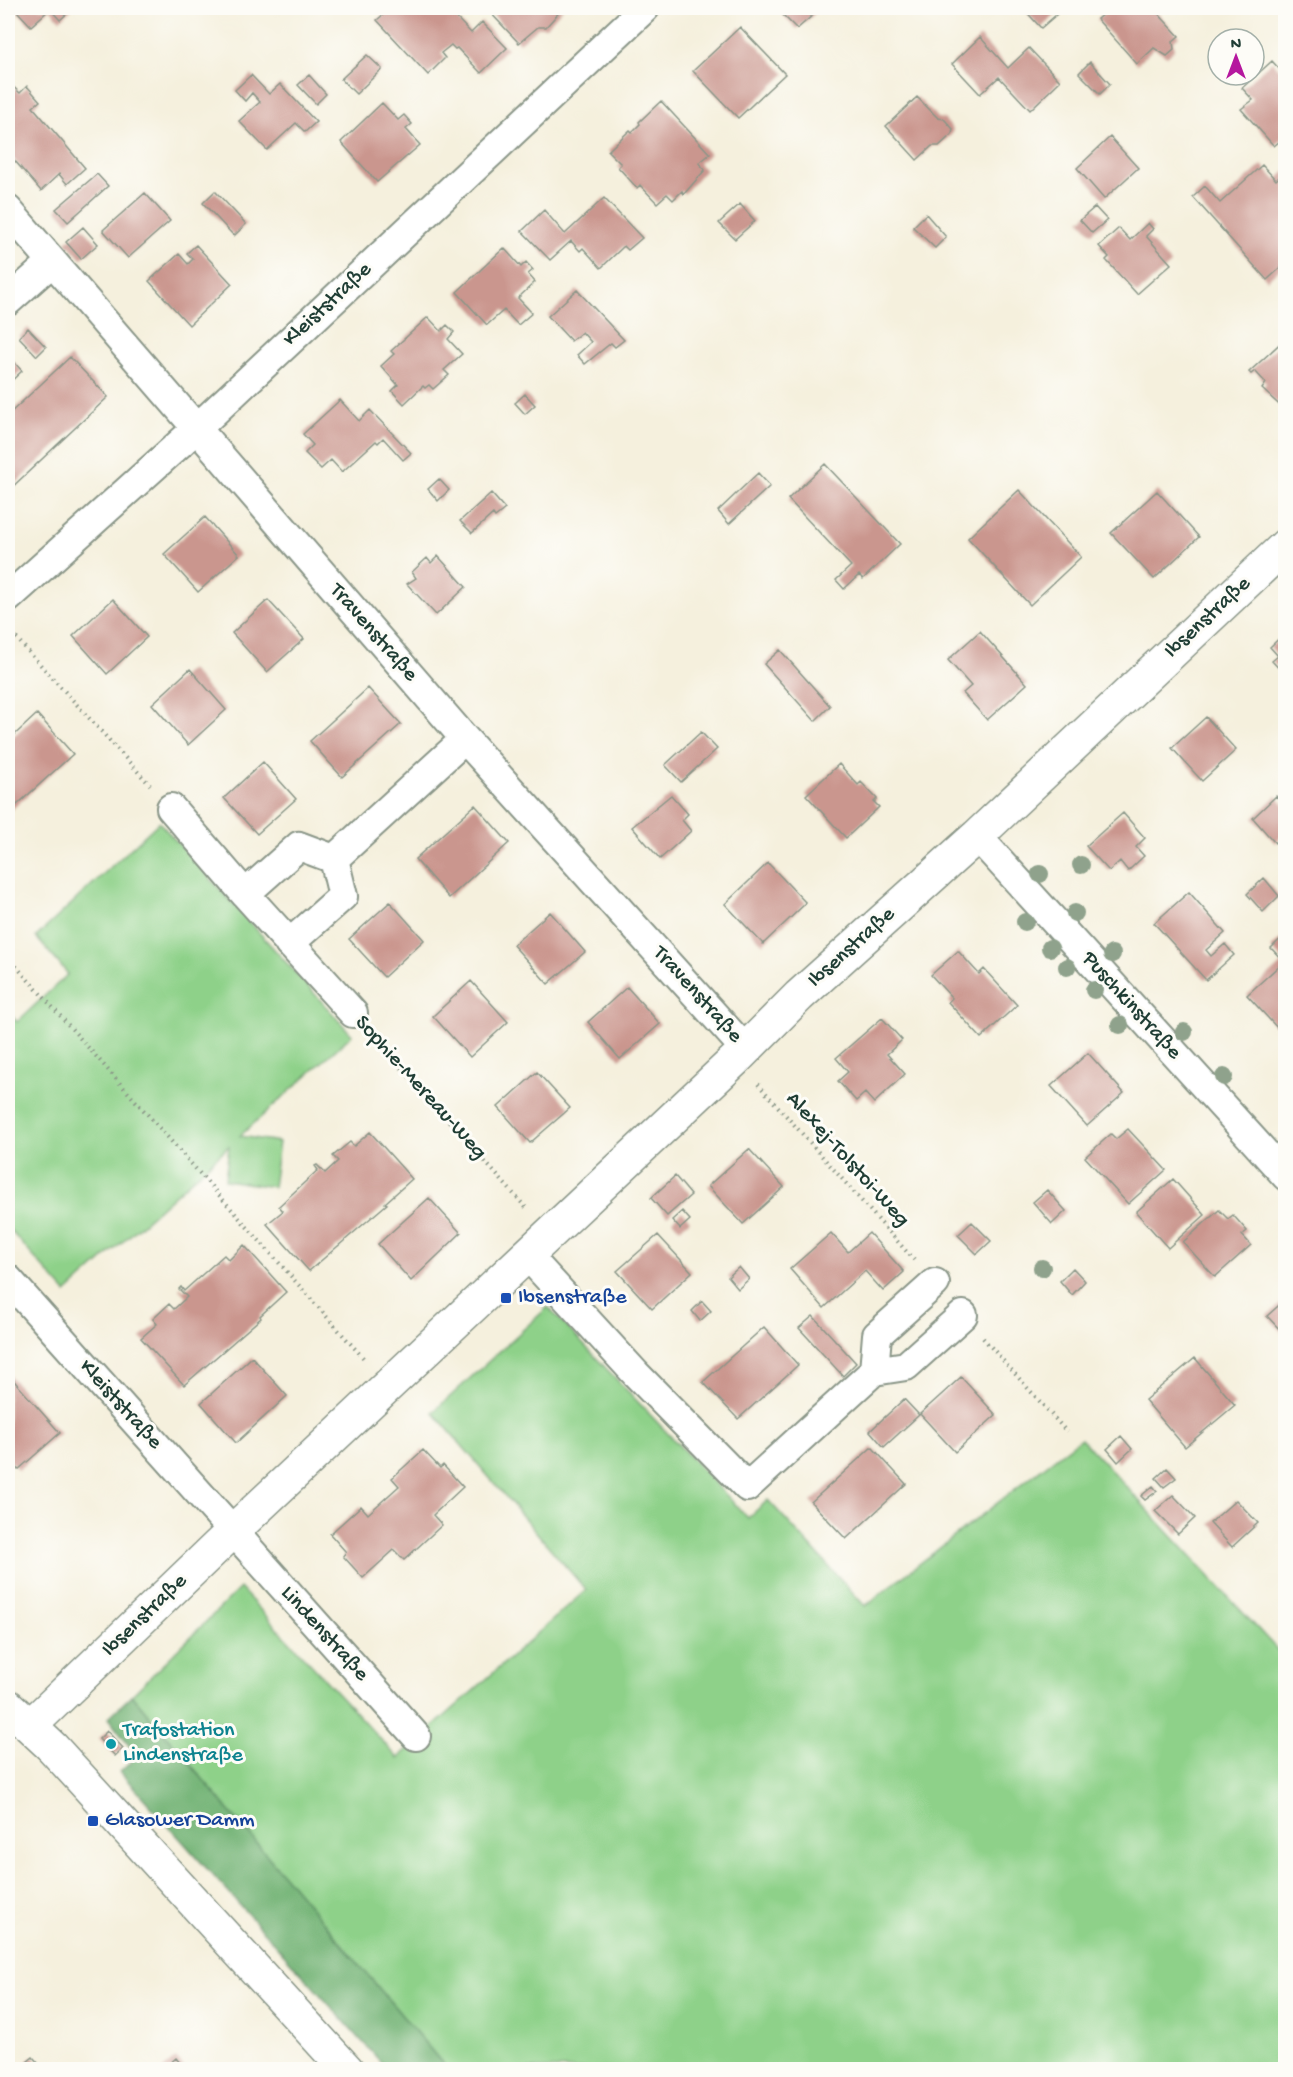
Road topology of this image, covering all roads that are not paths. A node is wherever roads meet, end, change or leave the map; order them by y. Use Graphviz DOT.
graph roads {
  1 [pos="645,8"];
  2 [pos="8,210"];
  3 [pos="52,262"];
  4 [pos="8,301"];
  5 [pos="196,429"];
  6 [pos="1286,545"];
  7 [pos="8,598"];
  8 [pos="465,739"];
  9 [pos="171,808"];
  10 [pos="977,836"];
  11 [pos="334,859"];
  12 [pos="245,894"];
  13 [pos="289,944"];
  14 [pos="353,1013"];
  15 [pos="741,1054"];
  16 [pos="1286,1176"];
  17 [pos="538,1244"];
  18 [pos="8,1279"];
  19 [pos="935,1283"];
  20 [pos="963,1315"];
  21 [pos="874,1371"];
  22 [pos="232,1532"];
  23 [pos="19,1716"];
  24 [pos="417,1736"];
  25 [pos="346,2070"];
  1 -- 5 [label="street, Kleiststraße"];
  2 -- 3 [label="street, Travenstraße"];
  3 -- 4 [label="street"];
  3 -- 5 [label="street, Travenstraße"];
  5 -- 7 [label="street, Kleiststraße"];
  5 -- 8 [label="street, Travenstraße"];
  6 -- 10 [label="street, Ibsenstraße"];
  8 -- 11 [label="street"];
  8 -- 15 [label="street, Travenstraße"];
  9 -- 12 [label="street, Sophie-Mereau-Weg"];
  10 -- 15 [label="street, Ibsenstraße"];
  10 -- 16 [label="street, Puschkinstraße"];
  11 -- 12 [label="street"];
  11 -- 13 [label="street"];
  12 -- 13 [label="street, Sophie-Mereau-Weg"];
  13 -- 14 [label="street, Sophie-Mereau-Weg"];
  15 -- 17 [label="street, Ibsenstraße"];
  17 -- 21 [label="street"];
  17 -- 22 [label="street, Ibsenstraße"];
  18 -- 22 [label="street, Kleiststraße"];
  19 -- 21 [label="street"];
  20 -- 21 [label="street"];
  22 -- 23 [label="street, Ibsenstraße"];
  22 -- 24 [label="street, Lindenstraße"];
  23 -- 25 [label="street"];
}
